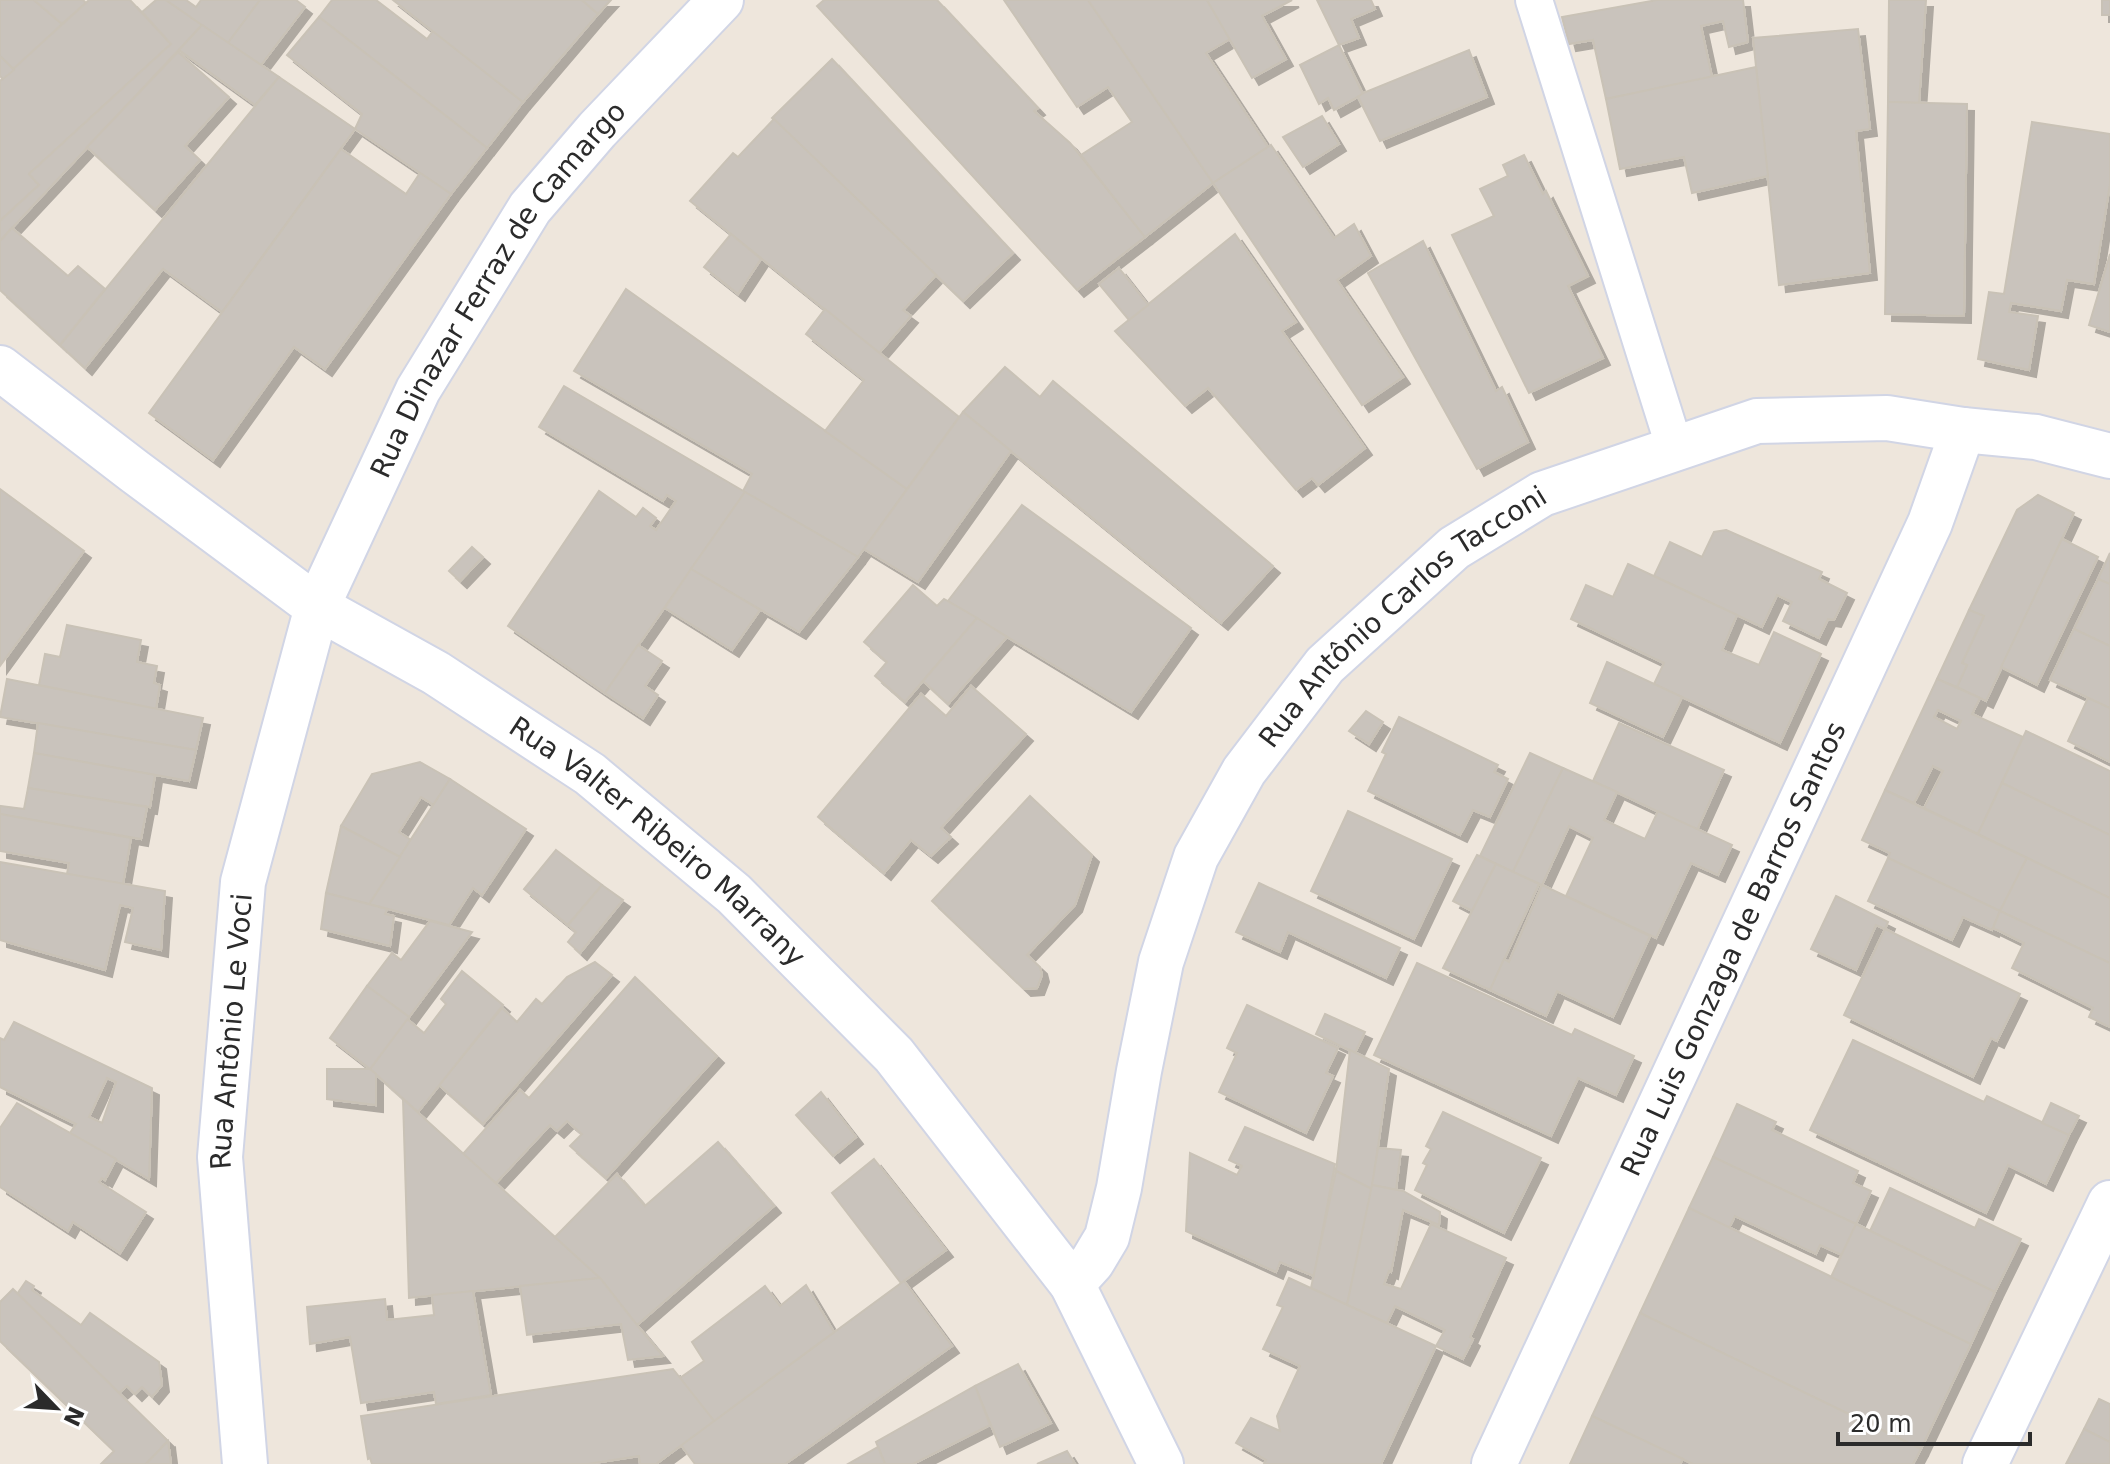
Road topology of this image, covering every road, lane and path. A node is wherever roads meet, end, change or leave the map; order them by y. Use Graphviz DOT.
graph roads {
  1 [pos="721,0"];
  2 [pos="1534,0"];
  3 [pos="0,368"];
  4 [pos="1963,430"];
  5 [pos="1675,449"];
  6 [pos="2110,456"];
  7 [pos="317,607"];
  8 [pos="2110,1203"];
  9 [pos="1072,1284"];
  10 [pos="245,1464"];
  11 [pos="1161,1464"];
  12 [pos="1494,1464"];
  13 [pos="1985,1464"];
  1 -- 7 [label="street, Rua Dinazar Ferraz de Camargo"];
  2 -- 5 [label="lane"];
  3 -- 7 [label="street, Rua Valter Ribeiro Marrany"];
  4 -- 5 [label="street, Rua Antônio Carlos Tacconi"];
  4 -- 6 [label="street, Rua Antônio Carlos Tacconi"];
  4 -- 12 [label="street, Rua Luis Gonzaga de Barros Santos"];
  5 -- 9 [label="street, Rua Antônio Carlos Tacconi"];
  7 -- 9 [label="street, Rua Valter Ribeiro Marrany"];
  7 -- 10 [label="street, Rua Antônio Le Voci"];
  8 -- 13 [label="street"];
  9 -- 11 [label="street, Rua Valter Ribeiro Marrany"];
}
